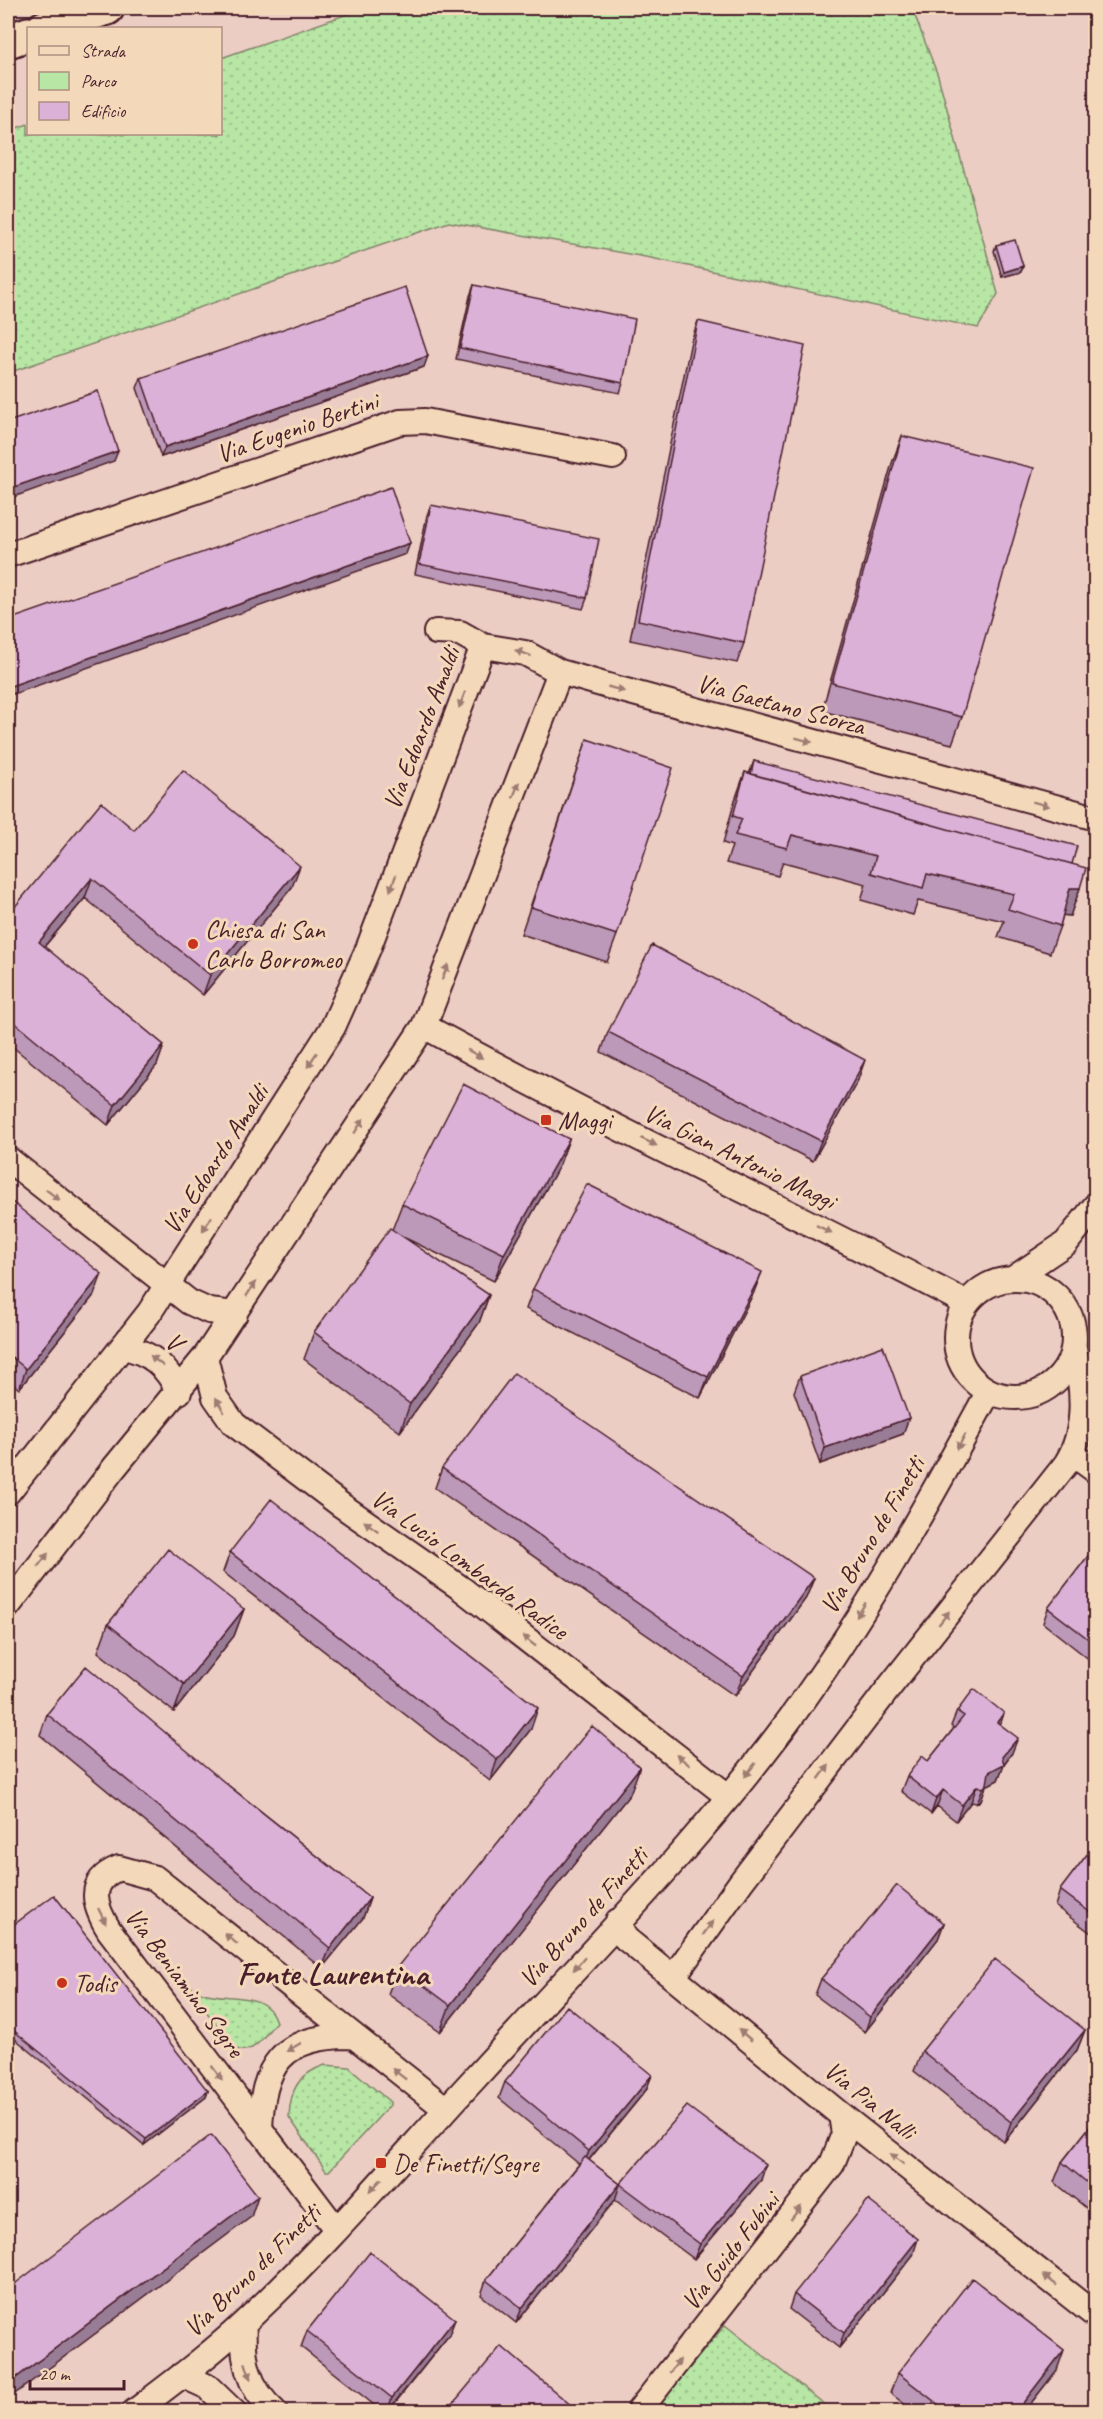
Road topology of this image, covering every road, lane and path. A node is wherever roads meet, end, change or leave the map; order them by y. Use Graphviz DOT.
graph roads {
  1 [pos="107,8"];
  2 [pos="47,27"];
  3 [pos="27,34"];
  4 [pos="8,41"];
  5 [pos="613,457"];
  6 [pos="8,555"];
  7 [pos="436,632"];
  8 [pos="483,646"];
  9 [pos="560,672"];
  10 [pos="1095,818"];
  11 [pos="424,1026"];
  12 [pos="8,1159"];
  13 [pos="1095,1205"];
  14 [pos="1066,1243"];
  15 [pos="1014,1278"];
  16 [pos="168,1285"];
  17 [pos="1059,1296"];
  18 [pos="966,1303"];
  19 [pos="235,1314"];
  20 [pos="122,1347"];
  21 [pos="1074,1347"];
  22 [pos="205,1357"];
  23 [pos="989,1391"];
  24 [pos="179,1392"];
  25 [pos="1073,1454"];
  26 [pos="1095,1471"];
  27 [pos="8,1492"];
  28 [pos="8,1606"];
  29 [pos="729,1797"];
  30 [pos="618,1921"];
  31 [pos="674,1976"];
  32 [pos="350,2036"];
  33 [pos="446,2109"];
  34 [pos="841,2115"];
  35 [pos="260,2130"];
  36 [pos="336,2229"];
  37 [pos="1095,2316"];
  38 [pos="244,2323"];
  39 [pos="182,2376"];
  40 [pos="134,2412"];
  41 [pos="234,2412"];
  42 [pos="275,2412"];
  43 [pos="638,2412"];
  1 -- 2 [label="highway"];
  3 -- 4 [label="highway"];
  5 -- 6 [label="street, Via Eugenio Bertini"];
  7 -- 8 [label="street"];
  9 -- 8 [label="street, Via Edoardo Amaldi, one-way"];
  8 -- 16 [label="street, Via Edoardo Amaldi, one-way"];
  9 -- 10 [label="street, Via Gaetano Scorza, one-way"];
  11 -- 9 [label="street, one-way"];
  11 -- 18 [label="street, Via Gian Antonio Maggi, one-way"];
  19 -- 11 [label="street, one-way"];
  12 -- 16 [label="street, one-way"];
  13 -- 14 [label="street"];
  14 -- 15 [label="street"];
  14 -- 17 [label="street"];
  15 -- 17 [label="street"];
  15 -- 18 [label="street"];
  16 -- 19 [label="street"];
  16 -- 20 [label="street, Via Edoardo Amaldi"];
  17 -- 21 [label="street"];
  18 -- 23 [label="street"];
  19 -- 22 [label="street"];
  24 -- 20 [label="street, V, one-way"];
  20 -- 27 [label="street, Via Edoardo Amaldi"];
  21 -- 23 [label="street"];
  21 -- 25 [label="street"];
  22 -- 24 [label="street"];
  29 -- 22 [label="street, Via Lucio Lombardo Radice, one-way"];
  23 -- 29 [label="street, Via Bruno de Finetti, one-way"];
  28 -- 24 [label="street, one-way"];
  25 -- 26 [label="street"];
  31 -- 25 [label="street, one-way"];
  29 -- 30 [label="street, Via Bruno de Finetti"];
  30 -- 31 [label="street, Via Pia Nalli"];
  30 -- 33 [label="street, Via Bruno de Finetti, one-way"];
  34 -- 31 [label="street, Via Pia Nalli, one-way"];
  33 -- 32 [label="street, Via Beniamino Segre, one-way"];
  32 -- 35 [label="street, Via Beniamino Segre, one-way"];
  32 -- 35 [label="street, Via Beniamino Segre, one-way"];
  33 -- 36 [label="street, Via Bruno de Finetti, one-way"];
  37 -- 34 [label="street, Via Pia Nalli, one-way"];
  43 -- 34 [label="street, Via Guido Fubini, one-way"];
  35 -- 36 [label="street, Via Beniamino Segre"];
  36 -- 38 [label="street, Via Bruno de Finetti"];
  38 -- 39 [label="street, Via Bruno de Finetti"];
  38 -- 42 [label="street, one-way"];
  39 -- 40 [label="street, Via Bruno de Finetti"];
  39 -- 41 [label="street"];
}
